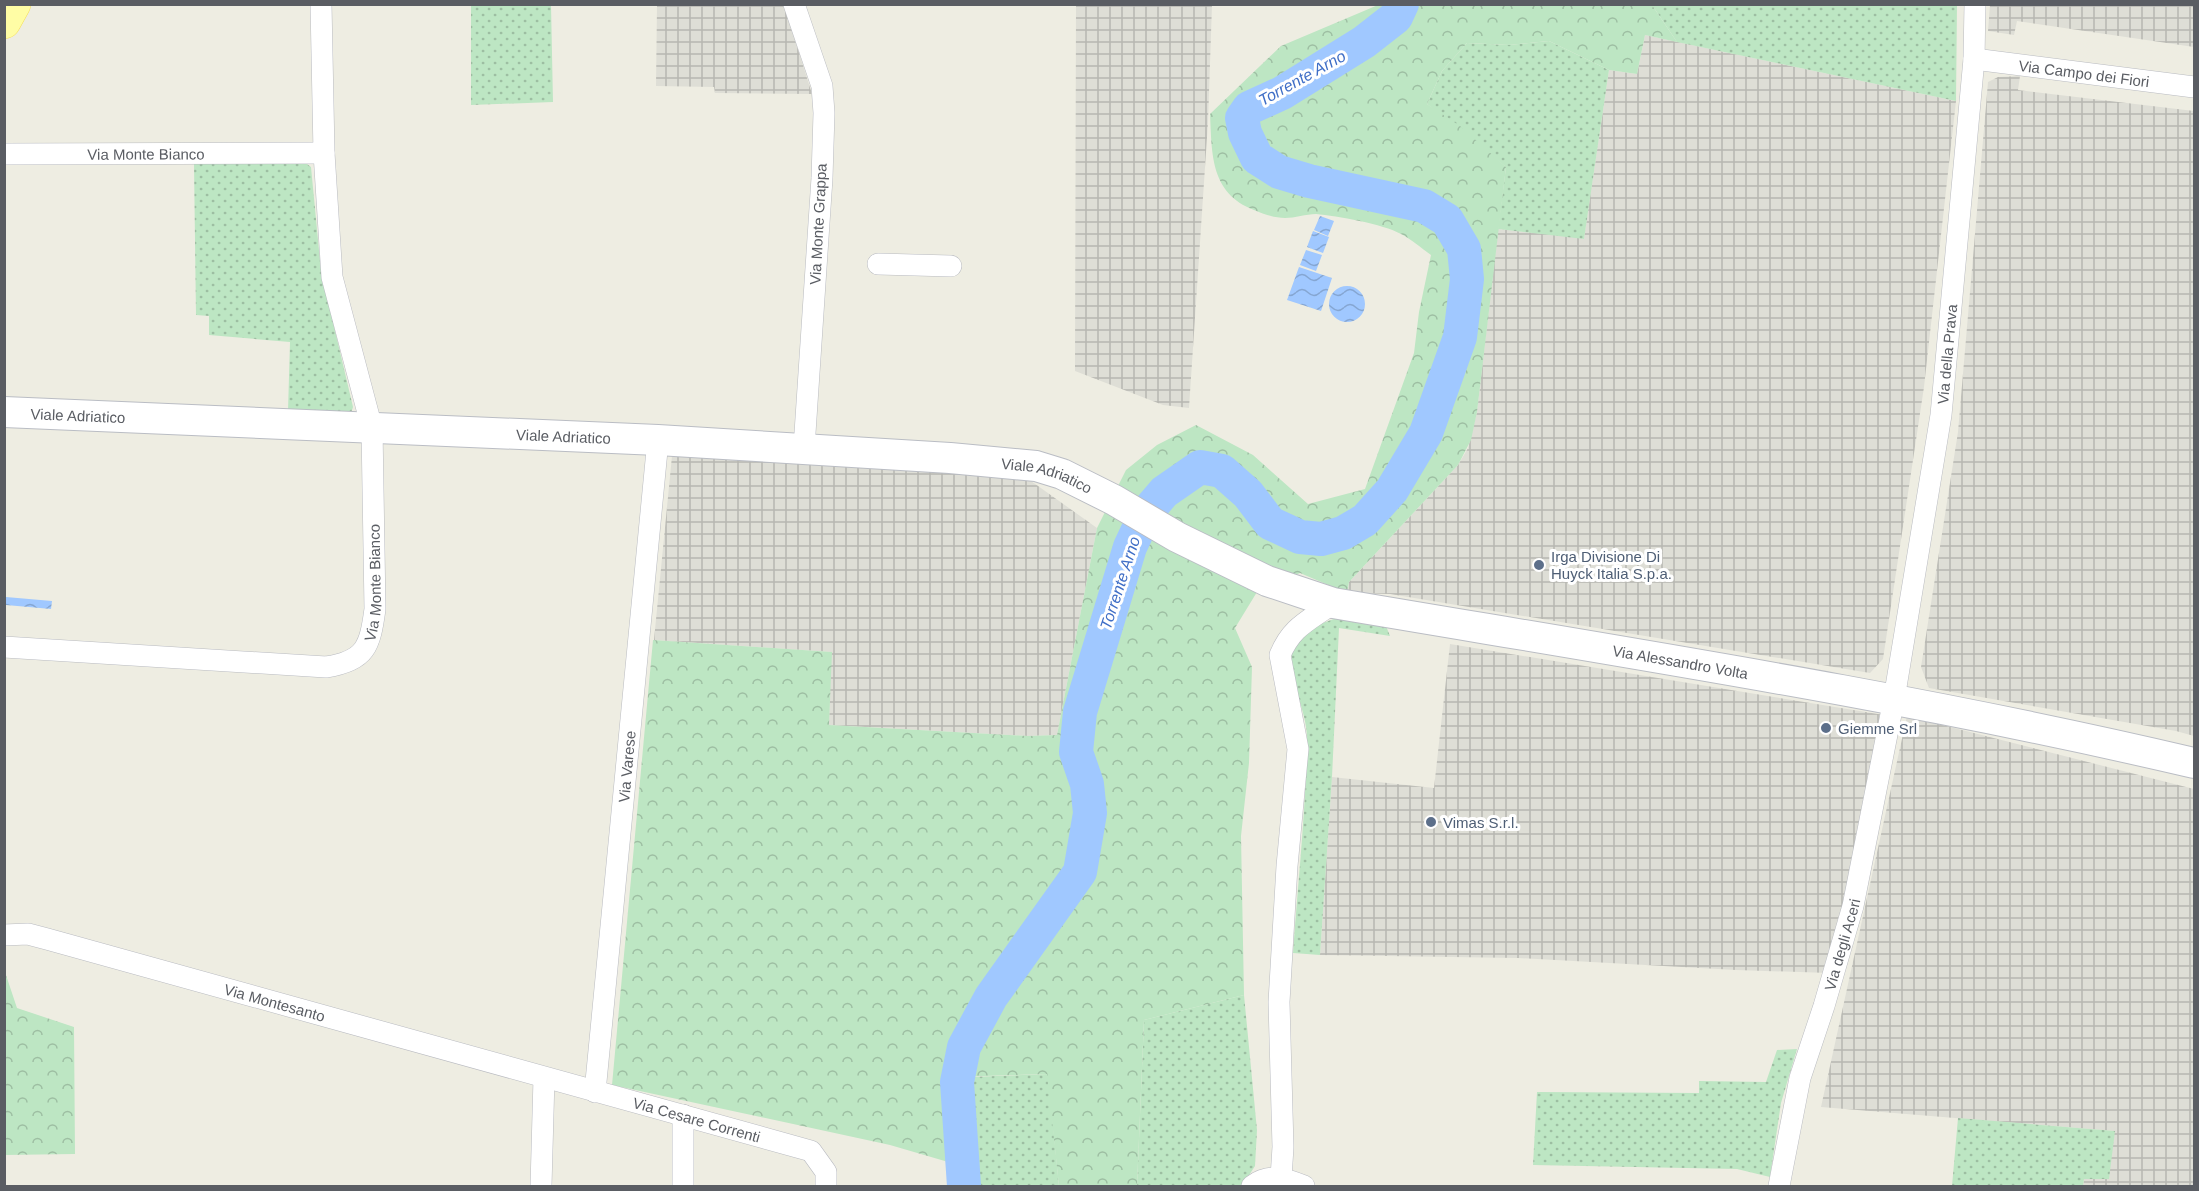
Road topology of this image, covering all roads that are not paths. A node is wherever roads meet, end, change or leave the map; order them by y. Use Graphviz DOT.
graph roads {
  1 [pos="321,4"];
  2 [pos="794,4"];
  3 [pos="1976,4"];
  4 [pos="1974,59"];
  5 [pos="2194,87"];
  6 [pos="324,153"];
  7 [pos="4,154"];
  8 [pos="878,264"];
  9 [pos="951,266"];
  10 [pos="4,412"];
  11 [pos="372,428"];
  12 [pos="658,440"];
  13 [pos="804,448"];
  14 [pos="1178,537"];
  15 [pos="1333,603"];
  16 [pos="4,647"];
  17 [pos="1894,699"];
  18 [pos="2194,763"];
  19 [pos="4,934"];
  20 [pos="544,1078"];
  21 [pos="595,1092"];
  22 [pos="682,1115"];
  23 [pos="1280,1182"];
  24 [pos="541,1186"];
  25 [pos="683,1186"];
  26 [pos="826,1186"];
  27 [pos="1252,1186"];
  28 [pos="1304,1186"];
  29 [pos="1779,1186"];
  1 -- 6 [label="street, Via Monte Bianco"];
  2 -- 13 [label="street, Via Monte Grappa"];
  3 -- 4 [label="street, Via della Prava"];
  4 -- 5 [label="street, Via Campo dei Fiori"];
  4 -- 17 [label="street, Via della Prava"];
  6 -- 7 [label="street, Via Monte Bianco"];
  6 -- 11 [label="street, Via Monte Bianco"];
  8 -- 9 [label="street"];
  10 -- 11 [label="street, Viale Adriatico"];
  11 -- 12 [label="street, Viale Adriatico"];
  11 -- 16 [label="street, Via Monte Bianco"];
  12 -- 13 [label="street, Viale Adriatico"];
  12 -- 21 [label="street, Via Varese"];
  13 -- 14 [label="street, Viale Adriatico"];
  14 -- 15 [label="street, Via Alessandro Volta"];
  15 -- 17 [label="street, Via Alessandro Volta"];
  15 -- 23 [label="street"];
  17 -- 18 [label="street, Via Alessandro Volta"];
  17 -- 29 [label="street, Via degli Aceri"];
  19 -- 20 [label="street, Via Montesanto"];
  20 -- 21 [label="street, Via Cesare Correnti"];
  20 -- 24 [label="street"];
  21 -- 22 [label="street, Via Cesare Correnti"];
  22 -- 25 [label="street"];
  22 -- 26 [label="street, Via Cesare Correnti"];
  23 -- 27 [label="street"];
  23 -- 28 [label="street"];
}
